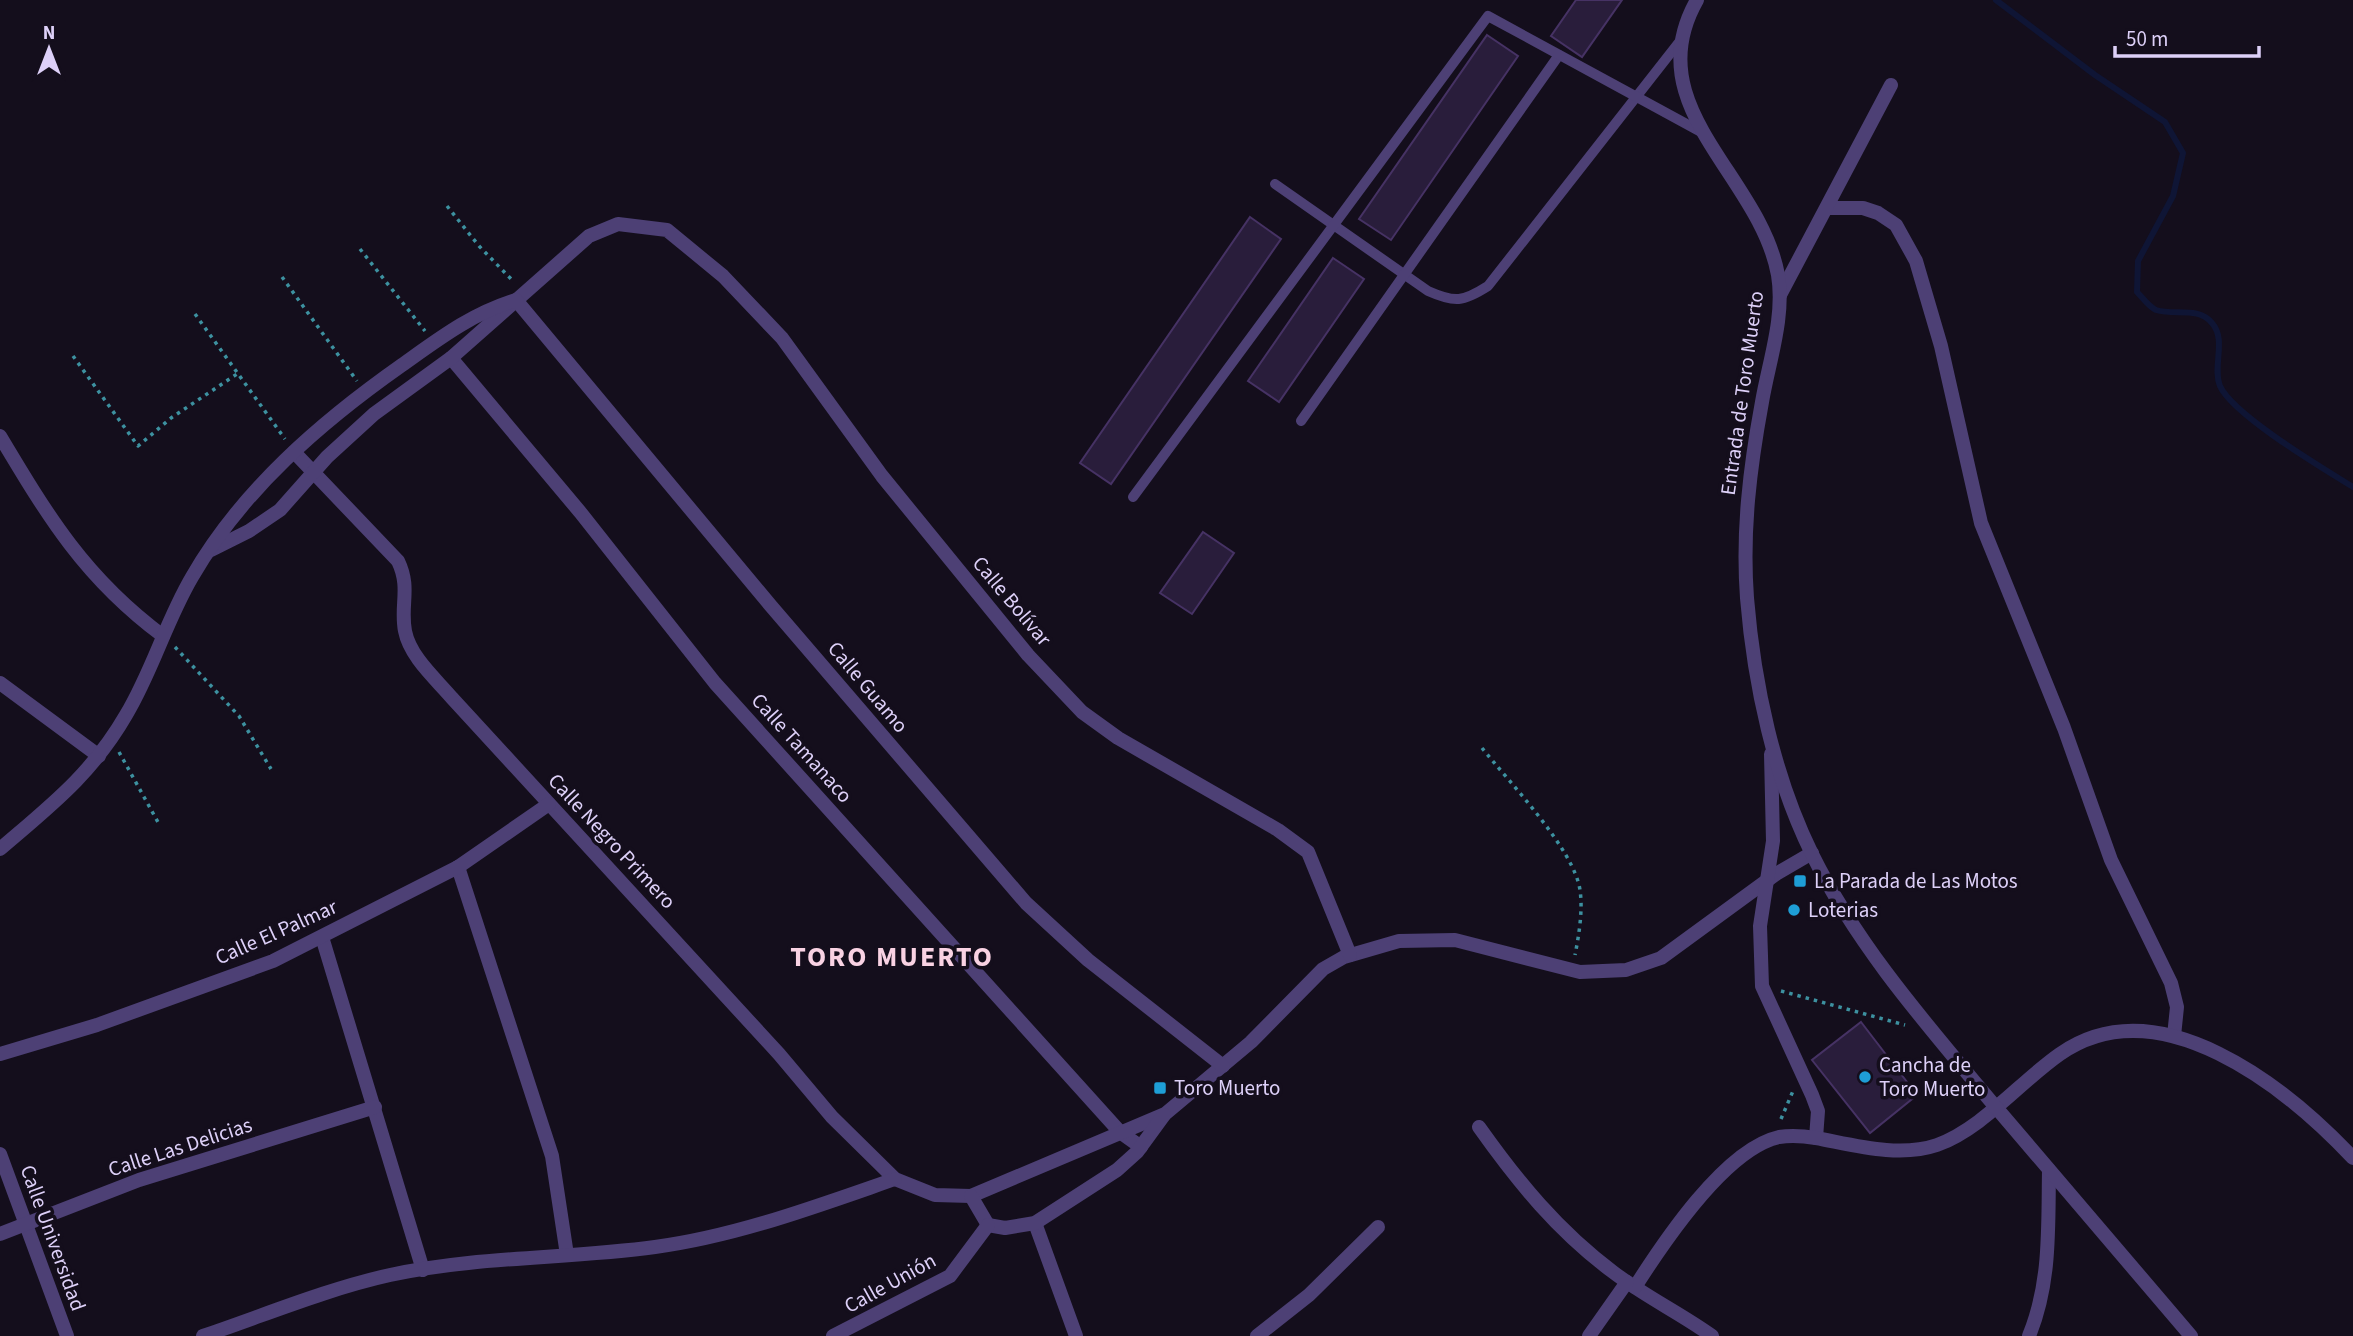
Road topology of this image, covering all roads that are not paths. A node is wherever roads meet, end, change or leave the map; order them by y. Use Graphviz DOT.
graph roads {
  1 [pos="1697,0"];
  2 [pos="1680,41"];
  3 [pos="1559,55"];
  4 [pos="1891,85"];
  5 [pos="1634,96"];
  6 [pos="1707,136"];
  7 [pos="1275,184"];
  8 [pos="1828,208"];
  9 [pos="1334,226"];
  10 [pos="1403,273"];
  11 [pos="1780,295"];
  12 [pos="520,297"];
  13 [pos="452,358"];
  14 [pos="405,363"];
  15 [pos="420,381"];
  16 [pos="1301,421"];
  17 [pos="0,436"];
  18 [pos="294,452"];
  19 [pos="315,472"];
  20 [pos="1133,497"];
  21 [pos="209,551"];
  22 [pos="163,636"];
  23 [pos="0,683"];
  24 [pos="1766,712"];
  25 [pos="99,756"];
  26 [pos="549,804"];
  27 [pos="0,849"];
  28 [pos="1812,853"];
  29 [pos="458,866"];
  30 [pos="1765,882"];
  31 [pos="322,937"];
  32 [pos="1350,955"];
  33 [pos="2174,1036"];
  34 [pos="0,1054"];
  35 [pos="1223,1066"];
  36 [pos="375,1107"];
  37 [pos="1996,1107"];
  38 [pos="1165,1114"];
  39 [pos="1479,1127"];
  40 [pos="1120,1132"];
  41 [pos="1816,1138"];
  42 [pos="1141,1147"];
  43 [pos="0,1154"];
  44 [pos="2353,1158"];
  45 [pos="2049,1170"];
  46 [pos="895,1179"];
  47 [pos="971,1196"];
  48 [pos="1035,1223"];
  49 [pos="27,1224"];
  50 [pos="988,1225"];
  51 [pos="1378,1227"];
  52 [pos="0,1234"];
  53 [pos="567,1255"];
  54 [pos="423,1270"];
  55 [pos="1631,1284"];
  56 [pos="839,1335"];
  57 [pos="66,1336"];
  58 [pos="203,1336"];
  59 [pos="1076,1336"];
  60 [pos="1257,1336"];
  61 [pos="1589,1336"];
  62 [pos="1712,1336"];
  63 [pos="2029,1336"];
  64 [pos="2191,1336"];
  1 -- 2 [label="street, Entrada de Toro Muerto"];
  2 -- 5 [label="lane"];
  2 -- 6 [label="street, Entrada de Toro Muerto"];
  3 -- 5 [label="lane"];
  3 -- 9 [label="lane"];
  3 -- 10 [label="lane"];
  4 -- 8 [label="street"];
  5 -- 6 [label="lane"];
  5 -- 10 [label="lane"];
  6 -- 11 [label="street, Entrada de Toro Muerto"];
  7 -- 9 [label="lane"];
  8 -- 11 [label="street"];
  8 -- 33 [label="street"];
  9 -- 10 [label="lane"];
  9 -- 20 [label="lane"];
  10 -- 16 [label="lane"];
  11 -- 24 [label="street, Entrada de Toro Muerto"];
  12 -- 13 [label="street"];
  12 -- 14 [label="street"];
  12 -- 32 [label="street, Calle Bolívar"];
  12 -- 35 [label="street, Calle Guamo"];
  13 -- 15 [label="street"];
  13 -- 40 [label="street, Calle Tamanaco"];
  14 -- 15 [label="street"];
  14 -- 18 [label="street"];
  15 -- 19 [label="street"];
  17 -- 22 [label="street"];
  18 -- 19 [label="street, Calle Negro Primero"];
  18 -- 21 [label="street"];
  19 -- 21 [label="street"];
  19 -- 26 [label="street, Calle Negro Primero"];
  21 -- 22 [label="street"];
  22 -- 25 [label="street"];
  23 -- 25 [label="street"];
  24 -- 28 [label="street, Entrada de Toro Muerto"];
  24 -- 30 [label="street"];
  25 -- 27 [label="street"];
  26 -- 29 [label="street, Calle El Palmar"];
  26 -- 46 [label="street, Calle Negro Primero"];
  28 -- 30 [label="street"];
  28 -- 37 [label="street, Entrada de Toro Muerto"];
  29 -- 31 [label="street, Calle El Palmar"];
  29 -- 53 [label="street"];
  30 -- 32 [label="street"];
  30 -- 41 [label="street"];
  31 -- 34 [label="street, Calle El Palmar"];
  31 -- 36 [label="street"];
  32 -- 35 [label="street"];
  33 -- 37 [label="street"];
  33 -- 44 [label="street"];
  35 -- 38 [label="street"];
  36 -- 49 [label="street, Calle Las Delicias"];
  36 -- 54 [label="street"];
  37 -- 41 [label="street"];
  37 -- 45 [label="street, Entrada de Toro Muerto"];
  38 -- 40 [label="street"];
  38 -- 42 [label="street"];
  39 -- 55 [label="street"];
  40 -- 42 [label="street, Calle Tamanaco"];
  40 -- 47 [label="street"];
  41 -- 55 [label="street"];
  42 -- 48 [label="street"];
  43 -- 49 [label="street, Calle Universidad"];
  45 -- 63 [label="street"];
  45 -- 64 [label="street, Entrada de Toro Muerto"];
  46 -- 47 [label="street, Calle Negro Primero"];
  46 -- 53 [label="street"];
  47 -- 50 [label="street"];
  48 -- 50 [label="street"];
  48 -- 59 [label="street"];
  49 -- 52 [label="street, Calle Las Delicias"];
  49 -- 57 [label="street, Calle Universidad"];
  50 -- 56 [label="street, Calle Unión"];
  51 -- 60 [label="street"];
  53 -- 54 [label="street"];
  54 -- 58 [label="street"];
  55 -- 61 [label="street"];
  55 -- 62 [label="street"];
}
